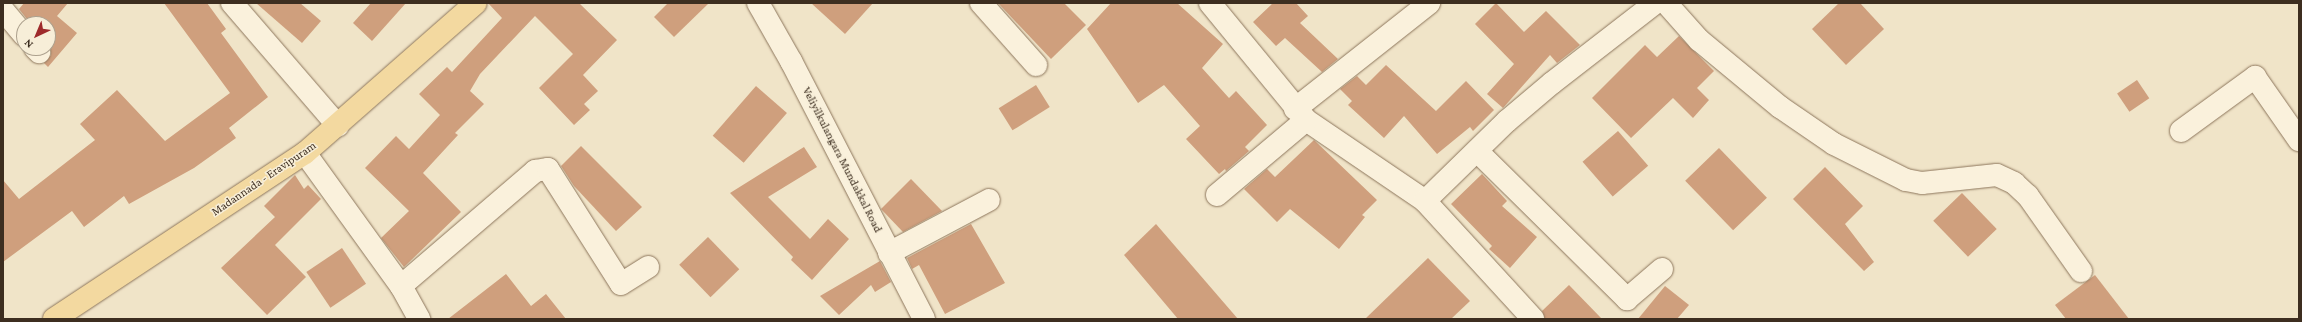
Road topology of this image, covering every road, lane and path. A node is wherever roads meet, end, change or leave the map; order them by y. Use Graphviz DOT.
graph roads {
  1 [pos="232,3"];
  2 [pos="476,3"];
  3 [pos="758,3"];
  4 [pos="981,3"];
  5 [pos="1210,3"];
  6 [pos="1429,3"];
  7 [pos="1656,3"];
  8 [pos="1666,3"];
  9 [pos="3,10"];
  10 [pos="16,25"];
  11 [pos="1036,65"];
  12 [pos="1301,114"];
  13 [pos="338,126"];
  14 [pos="2181,132"];
  15 [pos="2299,140"];
  16 [pos="1477,151"];
  17 [pos="306,153"];
  18 [pos="1217,195"];
  19 [pos="989,200"];
  20 [pos="1425,201"];
  21 [pos="889,252"];
  22 [pos="648,267"];
  23 [pos="1662,269"];
  24 [pos="2081,271"];
  25 [pos="401,286"];
  26 [pos="54,319"];
  27 [pos="419,319"];
  28 [pos="924,319"];
  29 [pos="1533,319"];
  1 -- 13 [label="street"];
  2 -- 13 [label="main road, Madannada - Eravipuram"];
  3 -- 21 [label="street, Veliyilkulangara Mundakkal Road"];
  4 -- 11 [label="street"];
  5 -- 12 [label="street"];
  6 -- 12 [label="street"];
  7 -- 16 [label="street"];
  8 -- 24 [label="street"];
  9 -- 10 [label="street"];
  12 -- 18 [label="street"];
  12 -- 20 [label="street"];
  13 -- 17 [label="main road, Madannada - Eravipuram"];
  14 -- 15 [label="street"];
  16 -- 20 [label="street"];
  16 -- 23 [label="street"];
  17 -- 25 [label="street"];
  17 -- 26 [label="main road, Madannada - Eravipuram"];
  19 -- 21 [label="street"];
  20 -- 29 [label="street"];
  21 -- 28 [label="street, Veliyilkulangara Mundakkal Road"];
  22 -- 25 [label="street"];
  25 -- 27 [label="street"];
}
